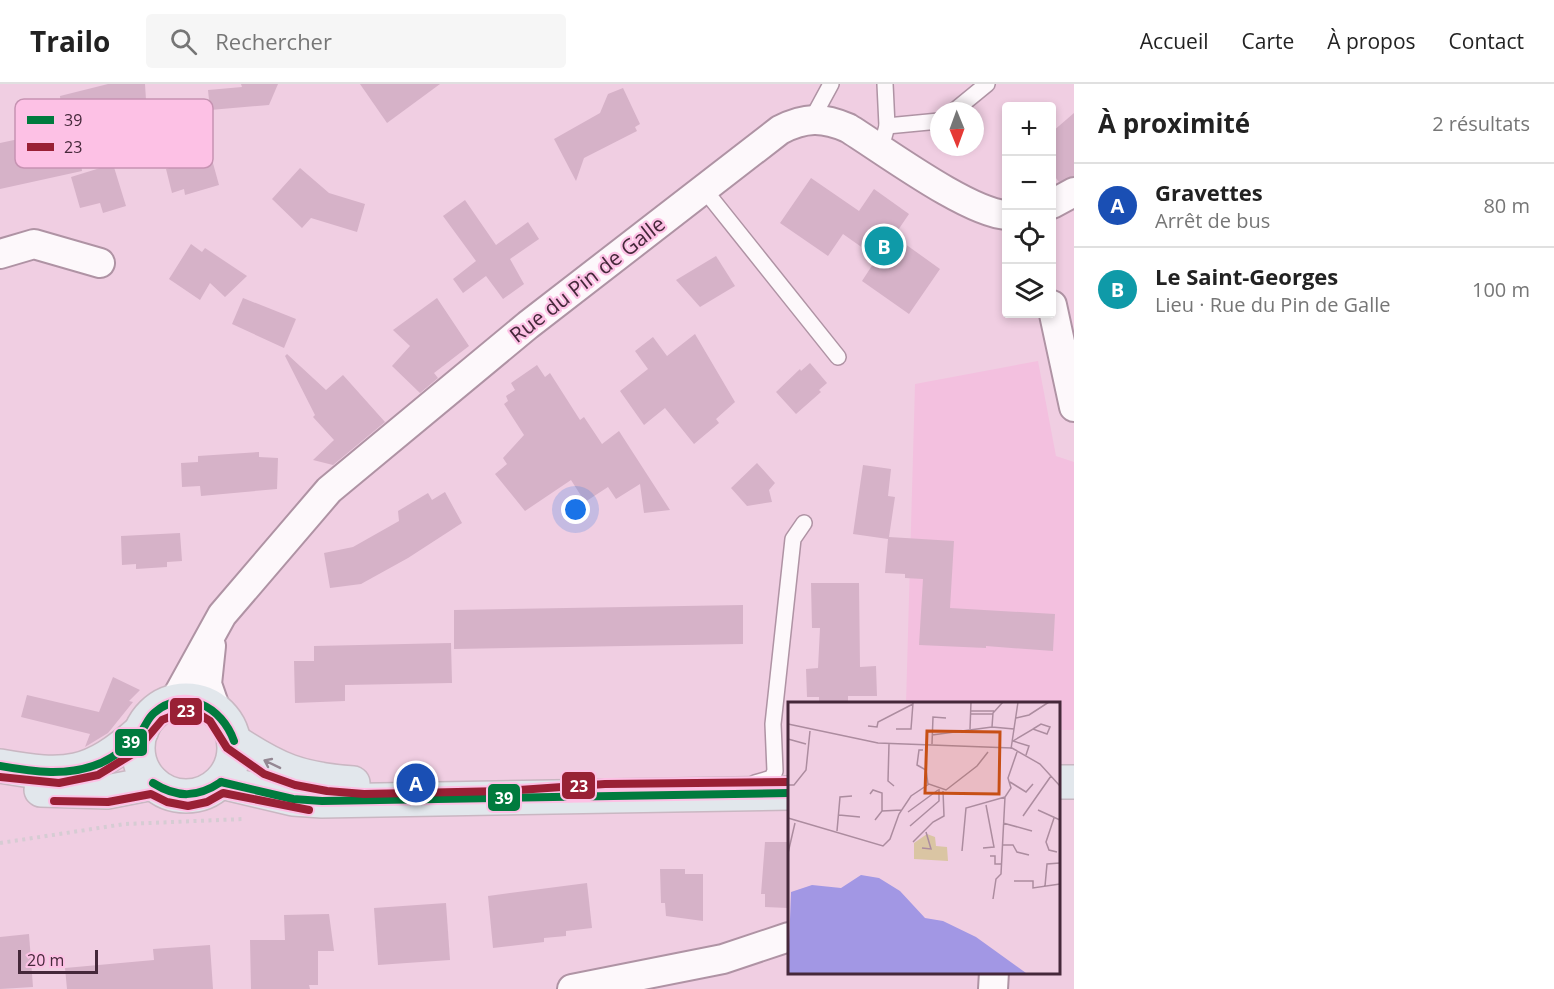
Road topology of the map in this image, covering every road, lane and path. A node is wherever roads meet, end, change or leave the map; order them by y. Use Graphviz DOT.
graph roads {
  1 [pos="831,84"];
  2 [pos="885,84"];
  3 [pos="987,84"];
  4 [pos="965,102"];
  5 [pos="812,119"];
  6 [pos="930,124"];
  7 [pos="884,137"];
  8 [pos="703,188"];
  9 [pos="1074,192"];
  10 [pos="1056,202"];
  11 [pos="1002,215"];
  12 [pos="0,254"];
  13 [pos="100,263"];
  14 [pos="1055,318"];
  15 [pos="838,357"];
  16 [pos="1074,406"];
  17 [pos="804,523"];
  18 [pos="222,615"];
  19 [pos="174,702"];
  20 [pos="216,710"];
  21 [pos="142,730"];
  22 [pos="234,741"];
  23 [pos="0,766"];
  24 [pos="784,778"];
  25 [pos="221,782"];
  26 [pos="153,783"];
  27 [pos="0,786"];
  28 [pos="788,937"];
  29 [pos="994,974"];
  30 [pos="572,989"];
  31 [pos="993,989"];
  1 -- 5 [label="lane"];
  2 -- 7 [label="lane"];
  3 -- 4 [label="lane"];
  5 -- 7 [label="street"];
  5 -- 8 [label="street, Rue du Pin de Galle"];
  6 -- 7 [label="lane"];
  7 -- 11 [label="street"];
  8 -- 15 [label="lane"];
  8 -- 18 [label="street, Rue du Pin de Galle"];
  9 -- 10 [label="street"];
  12 -- 13 [label="street"];
  14 -- 16 [label="street"];
  17 -- 24 [label="lane"];
  18 -- 19 [label="street, Rue du Pin de Galle"];
  18 -- 20 [label="street, Rue du Pin de Galle"];
  19 -- 20 [label="main road"];
  19 -- 21 [label="main road"];
  20 -- 22 [label="main road"];
  21 -- 23 [label="main road"];
  21 -- 26 [label="main road"];
  24 -- 22 [label="main road, one-way"];
  22 -- 25 [label="main road"];
  24 -- 25 [label="main road"];
  25 -- 26 [label="main road"];
  26 -- 27 [label="main road"];
  28 -- 30 [label="street"];
  29 -- 31 [label="street"];
}
